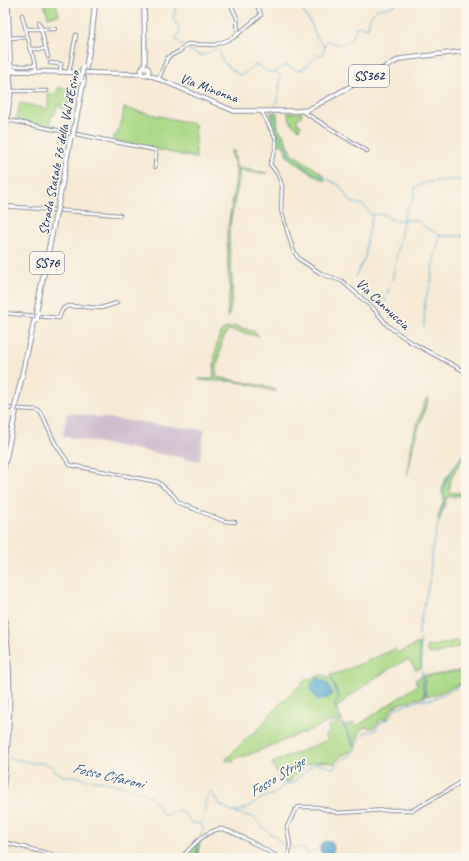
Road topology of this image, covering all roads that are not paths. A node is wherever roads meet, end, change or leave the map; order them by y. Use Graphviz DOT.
graph roads {
  1 [pos="8,3"];
  2 [pos="144,3"];
  3 [pos="230,3"];
  4 [pos="256,3"];
  5 [pos="93,4"];
  6 [pos="22,15"];
  7 [pos="39,22"];
  8 [pos="26,28"];
  9 [pos="41,29"];
  10 [pos="55,29"];
  11 [pos="76,35"];
  12 [pos="238,35"];
  13 [pos="28,37"];
  14 [pos="9,38"];
  15 [pos="46,48"];
  16 [pos="31,49"];
  17 [pos="466,51"];
  18 [pos="48,56"];
  19 [pos="145,62"];
  20 [pos="50,63"];
  21 [pos="34,66"];
  22 [pos="148,69"];
  23 [pos="7,70"];
  24 [pos="35,71"];
  25 [pos="60,72"];
  26 [pos="69,72"];
  27 [pos="143,72"];
  28 [pos="160,75"];
  29 [pos="154,76"];
  30 [pos="158,80"];
  31 [pos="3,92"];
  32 [pos="11,92"];
  33 [pos="47,92"];
  34 [pos="302,111"];
  35 [pos="262,112"];
  36 [pos="7,120"];
  37 [pos="3,144"];
  38 [pos="367,151"];
  39 [pos="155,167"];
  40 [pos="3,206"];
  41 [pos="120,215"];
  42 [pos="117,303"];
  43 [pos="3,312"];
  44 [pos="466,372"];
  45 [pos="3,408"];
  46 [pos="16,409"];
  47 [pos="3,460"];
  48 [pos="3,471"];
  49 [pos="235,522"];
  50 [pos="3,606"];
  51 [pos="3,621"];
  52 [pos="3,770"];
  53 [pos="466,778"];
  54 [pos="3,786"];
  55 [pos="3,842"];
  56 [pos="66,858"];
  57 [pos="181,858"];
  58 [pos="280,858"];
  59 [pos="288,858"];
  1 -- 14 [label="main road"];
  2 -- 19 [label="main road, SS362"];
  3 -- 12 [label="street"];
  4 -- 12 [label="street"];
  5 -- 46 [label="highway, Strada Statale 76 della Val d'Esino / SS76, bridge"];
  6 -- 8 [label="street"];
  7 -- 9 [label="street"];
  8 -- 9 [label="street"];
  8 -- 13 [label="street"];
  9 -- 10 [label="street"];
  9 -- 15 [label="street"];
  11 -- 26 [label="street"];
  12 -- 28 [label="street"];
  13 -- 14 [label="street"];
  13 -- 16 [label="street"];
  14 -- 23 [label="main road"];
  15 -- 16 [label="street"];
  15 -- 18 [label="street"];
  16 -- 21 [label="street"];
  17 -- 34 [label="main road, Via Minonna / SS362"];
  19 -- 22 [label="main road, SS362"];
  19 -- 27 [label="main road, SS362"];
  20 -- 25 [label="street"];
  21 -- 23 [label="street"];
  21 -- 24 [label="street"];
  22 -- 27 [label="main road"];
  22 -- 27 [label="main road"];
  22 -- 29 [label="main road, Via Minonna / SS362"];
  23 -- 24 [label="main road, Via Minonna"];
  23 -- 32 [label="main road"];
  24 -- 25 [label="main road, Via Minonna"];
  25 -- 26 [label="main road, Via Minonna"];
  26 -- 27 [label="main road, Via Minonna"];
  27 -- 30 [label="main road, Via Minonna / SS362"];
  28 -- 29 [label="street"];
  28 -- 30 [label="street"];
  29 -- 30 [label="main road, Via Minonna / SS362"];
  30 -- 35 [label="main road, Via Minonna / SS362"];
  31 -- 32 [label="street"];
  32 -- 33 [label="street"];
  32 -- 36 [label="main road"];
  34 -- 35 [label="main road, Via Minonna / SS362"];
  34 -- 38 [label="street"];
  35 -- 44 [label="street, Via Cannuccia"];
  36 -- 37 [label="main road"];
  36 -- 39 [label="street"];
  40 -- 41 [label="street"];
  42 -- 43 [label="street"];
  45 -- 49 [label="street"];
  46 -- 47 [label="highway, Strada Statale 76 della Val d'Esino / SS76"];
  46 -- 48 [label="highway, Strada Statale 76 della Val d'Esino / SS76"];
  50 -- 54 [label="highway"];
  51 -- 52 [label="highway"];
  53 -- 59 [label="street"];
  55 -- 56 [label="street"];
  57 -- 58 [label="street"];
}
